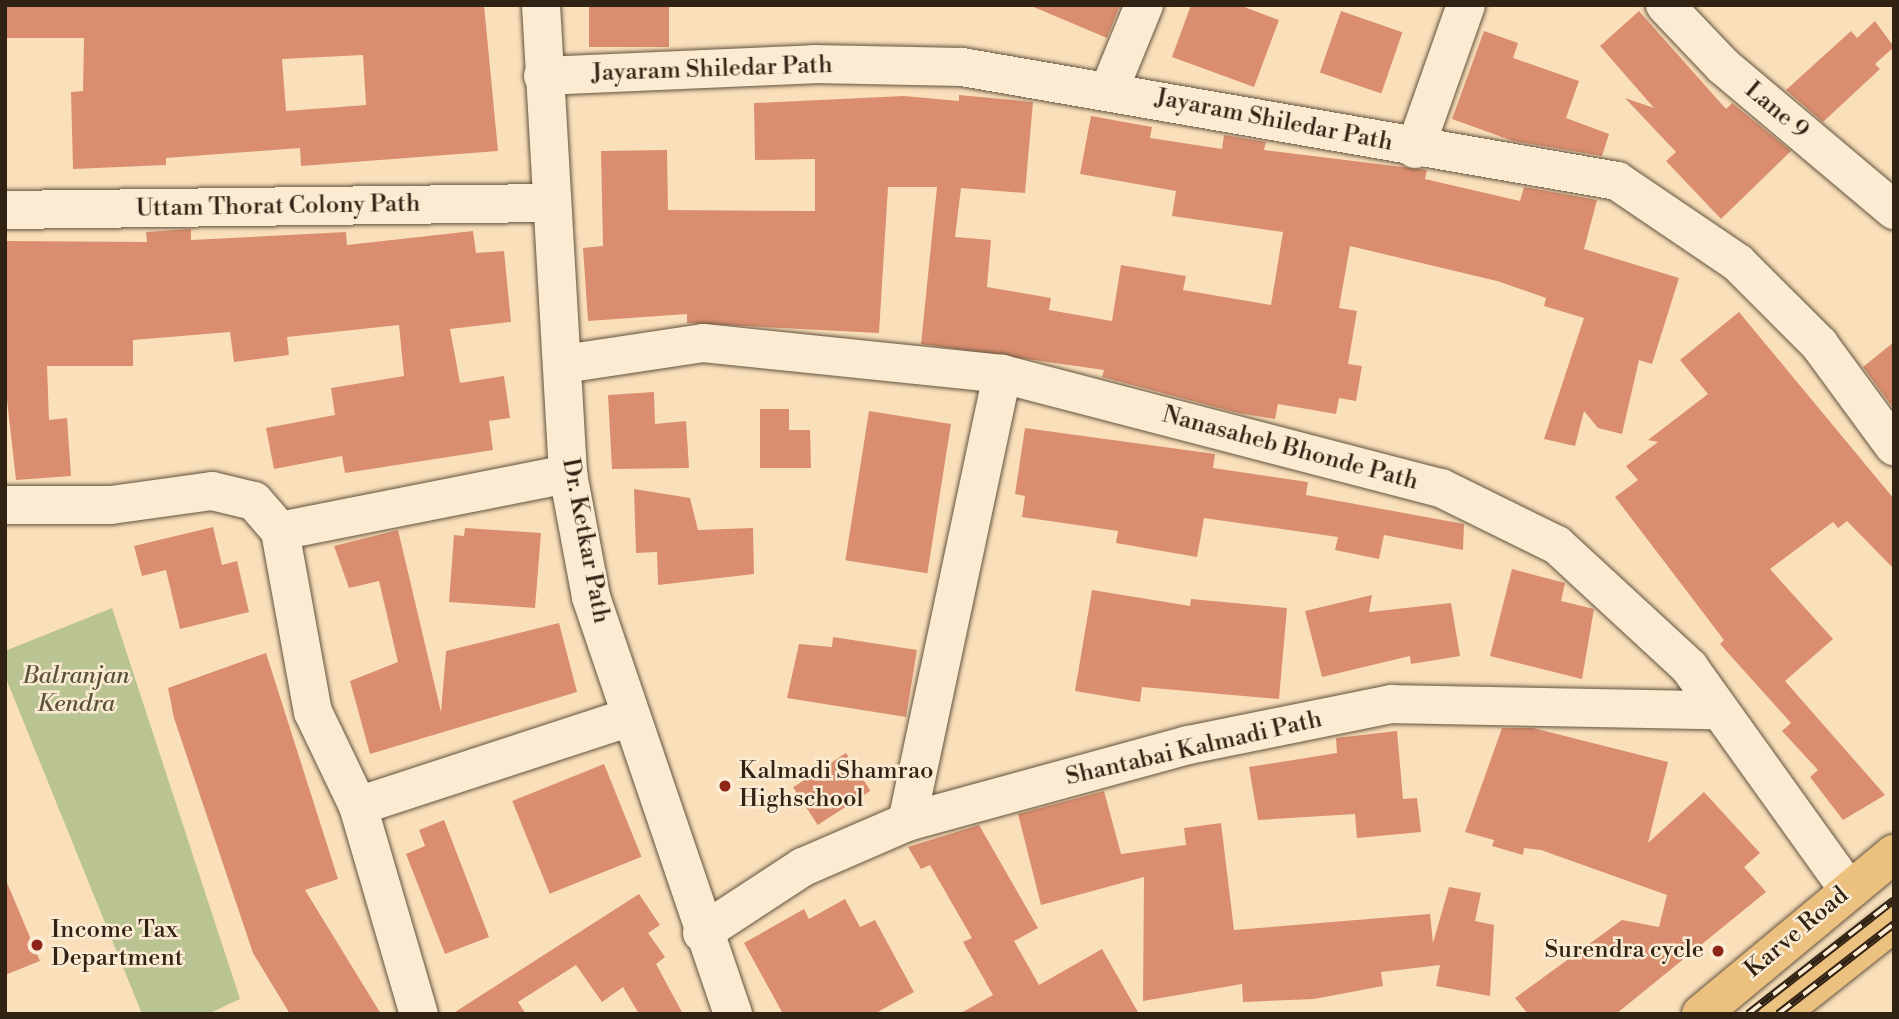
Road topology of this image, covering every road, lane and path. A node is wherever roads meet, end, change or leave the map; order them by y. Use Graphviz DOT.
graph roads {
  1 [pos="541,5"];
  2 [pos="1144,5"];
  3 [pos="1466,5"];
  4 [pos="1665,5"];
  5 [pos="543,76"];
  6 [pos="1110,88"];
  7 [pos="1415,149"];
  8 [pos="550,204"];
  9 [pos="5,210"];
  10 [pos="1894,211"];
  11 [pos="564,364"];
  12 [pos="1002,374"];
  13 [pos="1894,446"];
  14 [pos="568,474"];
  15 [pos="5,505"];
  16 [pos="280,531"];
  17 [pos="1719,710"];
  18 [pos="628,718"];
  19 [pos="358,806"];
  20 [pos="907,822"];
  21 [pos="1894,854"];
  22 [pos="1848,889"];
  23 [pos="1894,922"];
  24 [pos="702,933"];
  25 [pos="1782,1013"];
  26 [pos="419,1014"];
  27 [pos="733,1014"];
  28 [pos="1701,1014"];
  1 -- 5 [label="street, Dr. Ketkar Path"];
  2 -- 6 [label="street"];
  3 -- 7 [label="street"];
  4 -- 10 [label="street, Lane 9"];
  5 -- 6 [label="street, Jayaram Shiledar Path"];
  5 -- 8 [label="street, Dr. Ketkar Path"];
  6 -- 7 [label="street, Jayaram Shiledar Path"];
  7 -- 13 [label="street, Jayaram Shiledar Path"];
  8 -- 9 [label="street, Uttam Thorat Colony Path"];
  8 -- 11 [label="street, Dr. Ketkar Path"];
  11 -- 12 [label="street, Nanasaheb Bhonde Path"];
  11 -- 14 [label="street, Dr. Ketkar Path"];
  12 -- 17 [label="street, Nanasaheb Bhonde Path"];
  12 -- 20 [label="street"];
  14 -- 16 [label="street"];
  14 -- 18 [label="street, Dr. Ketkar Path"];
  15 -- 16 [label="street"];
  16 -- 19 [label="street"];
  17 -- 20 [label="street, Shantabai Kalmadi Path"];
  17 -- 22 [label="street, Nanasaheb Bhonde Path"];
  18 -- 19 [label="street"];
  18 -- 24 [label="street, Dr. Ketkar Path"];
  19 -- 26 [label="street"];
  20 -- 24 [label="street, Shantabai Kalmadi Path"];
  21 -- 22 [label="main road, Karve Road"];
  22 -- 28 [label="main road, Karve Road"];
  23 -- 25 [label="main road, Karve Road"];
  24 -- 27 [label="street, Dr. Ketkar Path"];
}
